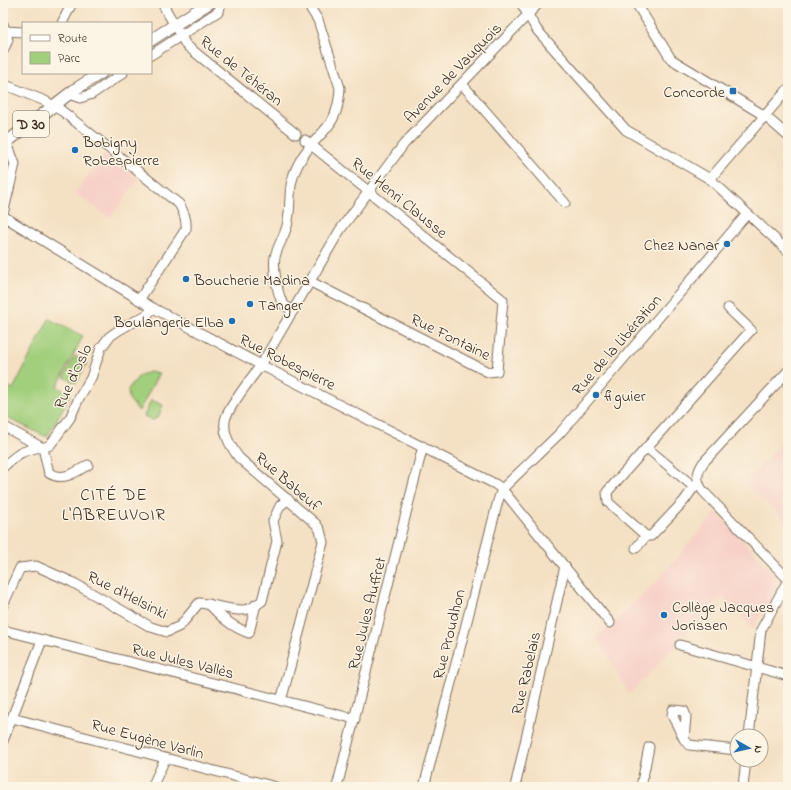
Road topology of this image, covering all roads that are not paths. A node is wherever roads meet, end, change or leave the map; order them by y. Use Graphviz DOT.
graph roads {
  1 [pos="72,3"];
  2 [pos="162,3"];
  3 [pos="209,3"];
  4 [pos="221,3"];
  5 [pos="307,3"];
  6 [pos="521,3"];
  7 [pos="539,3"];
  8 [pos="636,3"];
  9 [pos="527,16"];
  10 [pos="62,22"];
  11 [pos="175,25"];
  12 [pos="5,28"];
  13 [pos="22,32"];
  14 [pos="180,36"];
  15 [pos="152,39"];
  16 [pos="3,51"];
  17 [pos="152,54"];
  18 [pos="99,74"];
  19 [pos="122,74"];
  20 [pos="3,84"];
  21 [pos="462,84"];
  22 [pos="788,89"];
  23 [pos="69,94"];
  24 [pos="54,106"];
  25 [pos="765,116"];
  26 [pos="296,134"];
  27 [pos="788,136"];
  28 [pos="309,142"];
  29 [pos="5,144"];
  30 [pos="710,179"];
  31 [pos="368,191"];
  32 [pos="565,203"];
  33 [pos="747,214"];
  34 [pos="3,215"];
  35 [pos="788,251"];
  36 [pos="470,273"];
  37 [pos="312,282"];
  38 [pos="139,300"];
  39 [pos="154,308"];
  40 [pos="728,308"];
  41 [pos="293,311"];
  42 [pos="262,365"];
  43 [pos="788,370"];
  44 [pos="3,426"];
  45 [pos="423,446"];
  46 [pos="42,448"];
  47 [pos="647,448"];
  48 [pos="88,465"];
  49 [pos="3,466"];
  50 [pos="696,484"];
  51 [pos="502,489"];
  52 [pos="288,499"];
  53 [pos="646,536"];
  54 [pos="636,548"];
  55 [pos="565,566"];
  56 [pos="788,580"];
  57 [pos="210,604"];
  58 [pos="256,604"];
  59 [pos="3,605"];
  60 [pos="610,623"];
  61 [pos="3,630"];
  62 [pos="42,640"];
  63 [pos="680,645"];
  64 [pos="756,666"];
  65 [pos="788,676"];
  66 [pos="281,701"];
  67 [pos="12,718"];
  68 [pos="355,719"];
  69 [pos="749,728"];
  70 [pos="684,739"];
  71 [pos="3,741"];
  72 [pos="649,747"];
  73 [pos="729,749"];
  74 [pos="165,759"];
  75 [pos="745,768"];
  76 [pos="243,783"];
  77 [pos="152,787"];
  78 [pos="276,787"];
  79 [pos="336,787"];
  80 [pos="424,787"];
  81 [pos="515,787"];
  82 [pos="641,787"];
  83 [pos="743,787"];
  1 -- 10 [label="street"];
  2 -- 11 [label="street, Rue de Téhéran"];
  3 -- 11 [label="main road"];
  4 -- 14 [label="street"];
  5 -- 28 [label="street"];
  6 -- 9 [label="street"];
  7 -- 9 [label="street, Avenue de Vauquois"];
  8 -- 25 [label="street"];
  9 -- 21 [label="street, Avenue de Vauquois"];
  9 -- 30 [label="street"];
  11 -- 14 [label="street, Rue de Téhéran"];
  11 -- 15 [label="main road"];
  12 -- 13 [label="street"];
  12 -- 16 [label="street"];
  14 -- 17 [label="street"];
  14 -- 26 [label="street, Rue de Téhéran"];
  18 -- 23 [label="main road, D 30"];
  19 -- 23 [label="street"];
  20 -- 24 [label="street"];
  21 -- 31 [label="street, Avenue de Vauquois"];
  21 -- 32 [label="street"];
  22 -- 25 [label="street"];
  23 -- 24 [label="main road, D 30"];
  24 -- 29 [label="main road, D 30"];
  24 -- 38 [label="street"];
  25 -- 27 [label="street"];
  25 -- 30 [label="street"];
  28 -- 31 [label="street, Rue Henri Clausse"];
  28 -- 41 [label="street"];
  29 -- 34 [label="street"];
  30 -- 33 [label="street"];
  31 -- 36 [label="street, Rue Henri Clausse"];
  31 -- 37 [label="street, Avenue de Vauquois"];
  33 -- 35 [label="street"];
  33 -- 51 [label="street, Rue de la Libération"];
  34 -- 38 [label="street, Rue Robespierre"];
  36 -- 37 [label="street, Rue Fontaine"];
  37 -- 41 [label="street, Rue Babeuf"];
  38 -- 39 [label="street, Rue Robespierre"];
  39 -- 42 [label="street, Rue Robespierre"];
  39 -- 46 [label="street, Rue d'Oslo"];
  40 -- 47 [label="street"];
  41 -- 42 [label="street, Rue Babeuf"];
  42 -- 45 [label="street, Rue Robespierre"];
  42 -- 52 [label="street, Rue Babeuf"];
  43 -- 50 [label="street"];
  44 -- 46 [label="street"];
  45 -- 51 [label="street, Rue Robespierre"];
  45 -- 68 [label="street, Rue Jules Auffret"];
  46 -- 48 [label="street"];
  46 -- 49 [label="street"];
  47 -- 50 [label="street"];
  47 -- 53 [label="street"];
  50 -- 53 [label="street"];
  50 -- 56 [label="street"];
  51 -- 55 [label="street"];
  51 -- 80 [label="street, Rue Proudhon"];
  52 -- 58 [label="street"];
  52 -- 66 [label="street, Rue Babeuf"];
  53 -- 54 [label="street"];
  55 -- 60 [label="street"];
  55 -- 81 [label="street, Rue Rabelais"];
  56 -- 64 [label="street"];
  57 -- 58 [label="street"];
  57 -- 58 [label="street"];
  57 -- 59 [label="street, Rue d'Helsinki"];
  61 -- 62 [label="street, Rue Jules Vallès"];
  62 -- 66 [label="street, Rue Jules Vallès"];
  62 -- 67 [label="street"];
  63 -- 64 [label="street"];
  64 -- 65 [label="street"];
  64 -- 69 [label="street"];
  66 -- 68 [label="street, Rue Jules Vallès"];
  67 -- 71 [label="street"];
  67 -- 74 [label="street, Rue Eugène Varlin"];
  68 -- 79 [label="street, Rue Jules Auffret"];
  70 -- 73 [label="street"];
  72 -- 82 [label="street"];
  74 -- 76 [label="street, Rue Eugène Varlin"];
  74 -- 77 [label="street"];
  75 -- 83 [label="street"];
  76 -- 78 [label="street, Rue Eugène Varlin"];
}
